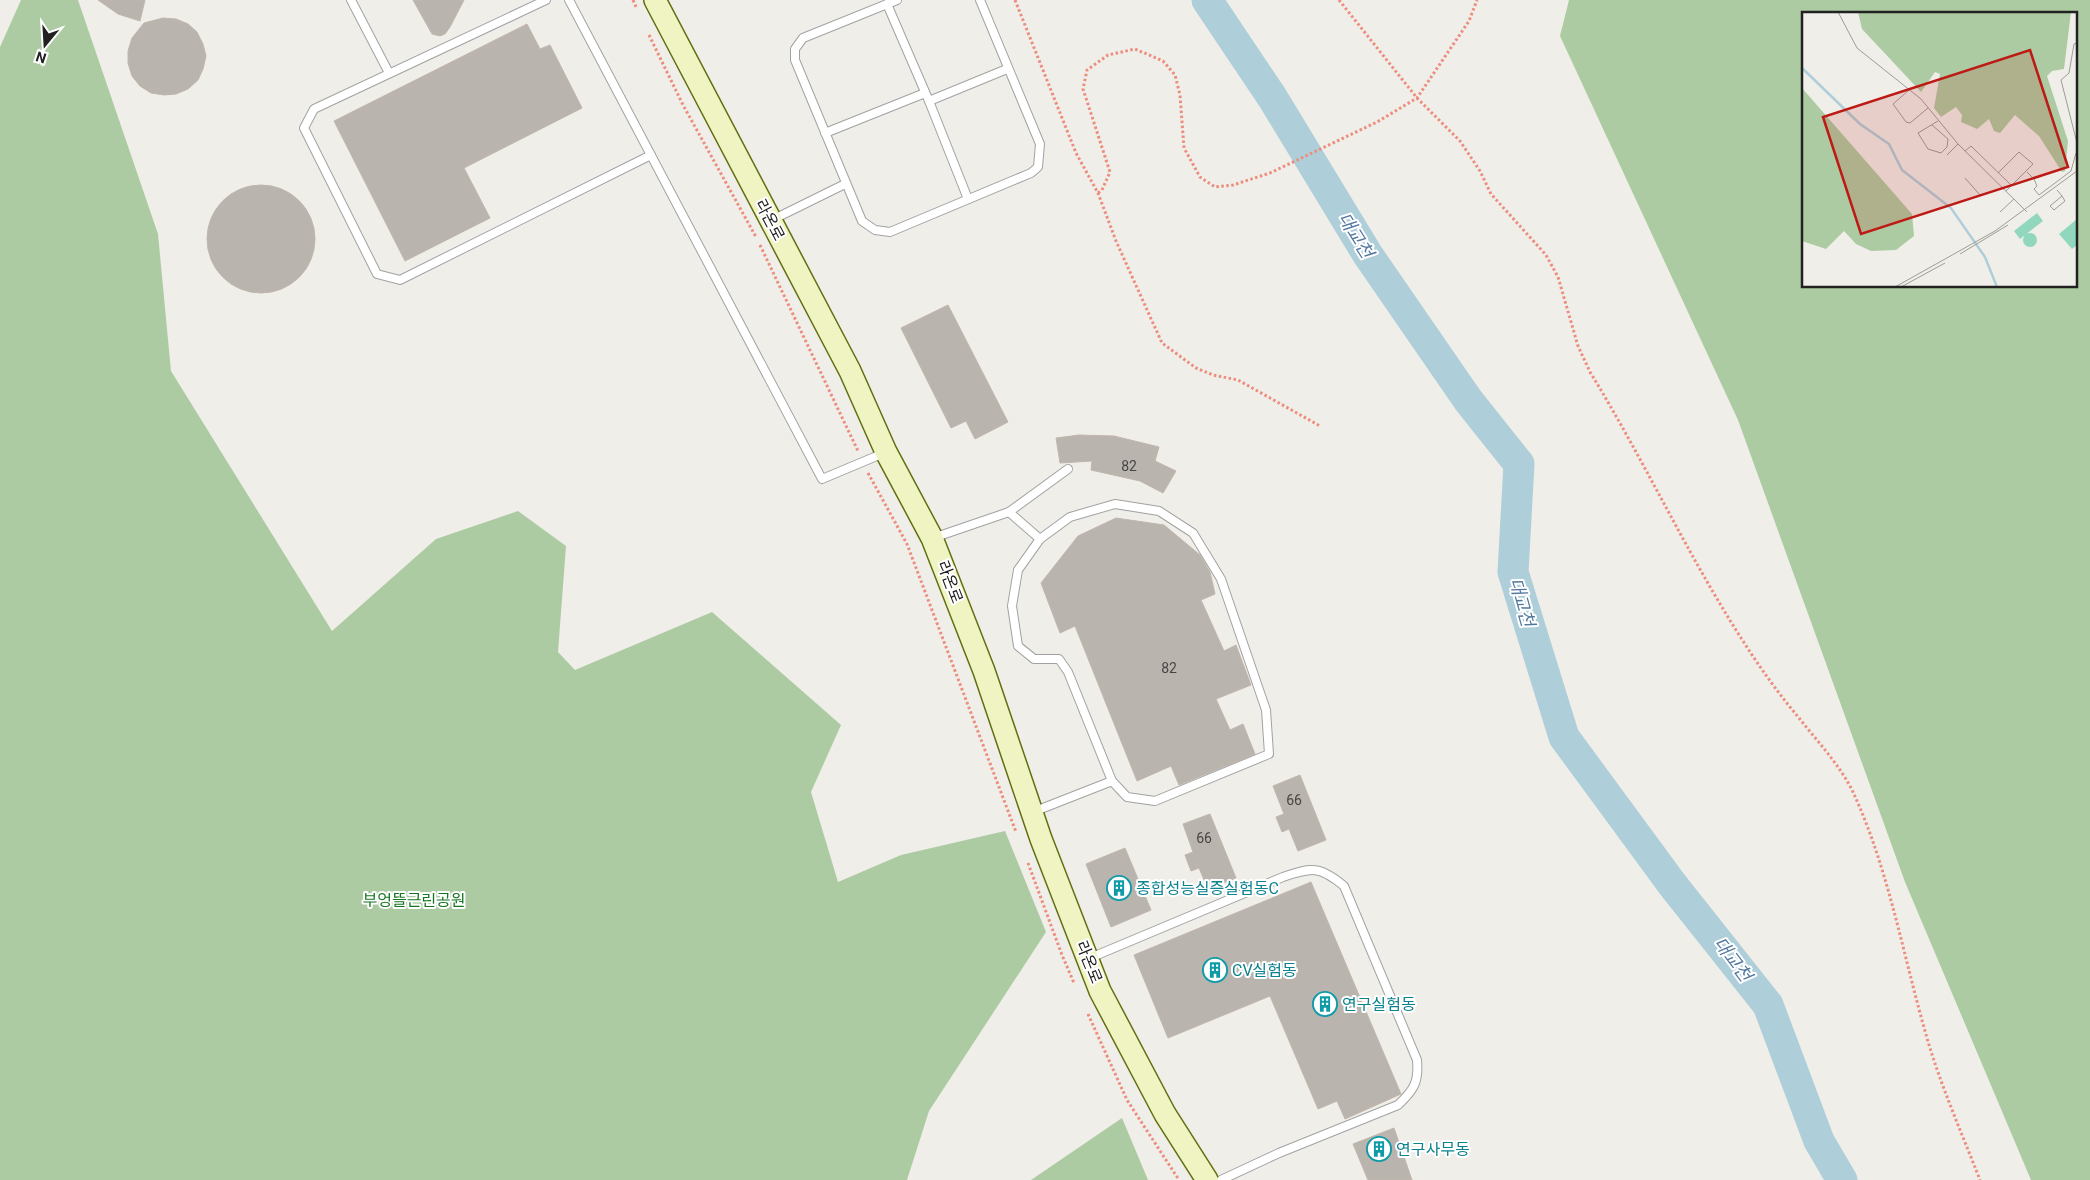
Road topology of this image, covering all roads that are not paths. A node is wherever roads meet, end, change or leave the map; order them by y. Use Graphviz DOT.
graph roads {
  1 [pos="351,0"];
  2 [pos="546,0"];
  3 [pos="569,0"];
  4 [pos="897,0"];
  5 [pos="980,0"];
  6 [pos="646,4"];
  7 [pos="887,4"];
  8 [pos="1007,69"];
  9 [pos="390,73"];
  10 [pos="925,93"];
  11 [pos="929,101"];
  12 [pos="824,133"];
  13 [pos="651,155"];
  14 [pos="846,184"];
  15 [pos="968,199"];
  16 [pos="770,221"];
  17 [pos="886,452"];
  18 [pos="1068,469"];
  19 [pos="1009,512"];
  20 [pos="932,538"];
  21 [pos="1040,539"];
  22 [pos="1112,781"];
  23 [pos="1033,812"];
  24 [pos="1088,960"];
  25 [pos="1207,1180"];
  26 [pos="1220,1180"];
  1 -- 9 [label="lane"];
  2 -- 9 [label="lane"];
  3 -- 13 [label="lane"];
  4 -- 7 [label="lane"];
  5 -- 8 [label="lane"];
  6 -- 16 [label="main road, 라온로"];
  7 -- 10 [label="lane"];
  7 -- 12 [label="lane"];
  8 -- 11 [label="lane"];
  8 -- 15 [label="lane"];
  9 -- 13 [label="lane"];
  10 -- 11 [label="lane"];
  10 -- 12 [label="lane"];
  11 -- 15 [label="lane"];
  12 -- 14 [label="lane"];
  13 -- 17 [label="lane"];
  14 -- 15 [label="lane"];
  14 -- 16 [label="lane"];
  16 -- 17 [label="main road, 라온로"];
  17 -- 20 [label="main road, 라온로"];
  18 -- 19 [label="lane"];
  19 -- 20 [label="lane"];
  19 -- 21 [label="lane"];
  20 -- 23 [label="main road, 라온로"];
  21 -- 22 [label="lane"];
  21 -- 22 [label="lane"];
  22 -- 23 [label="lane"];
  23 -- 24 [label="main road, 라온로"];
  24 -- 25 [label="main road, 라온로"];
  24 -- 26 [label="lane"];
}
